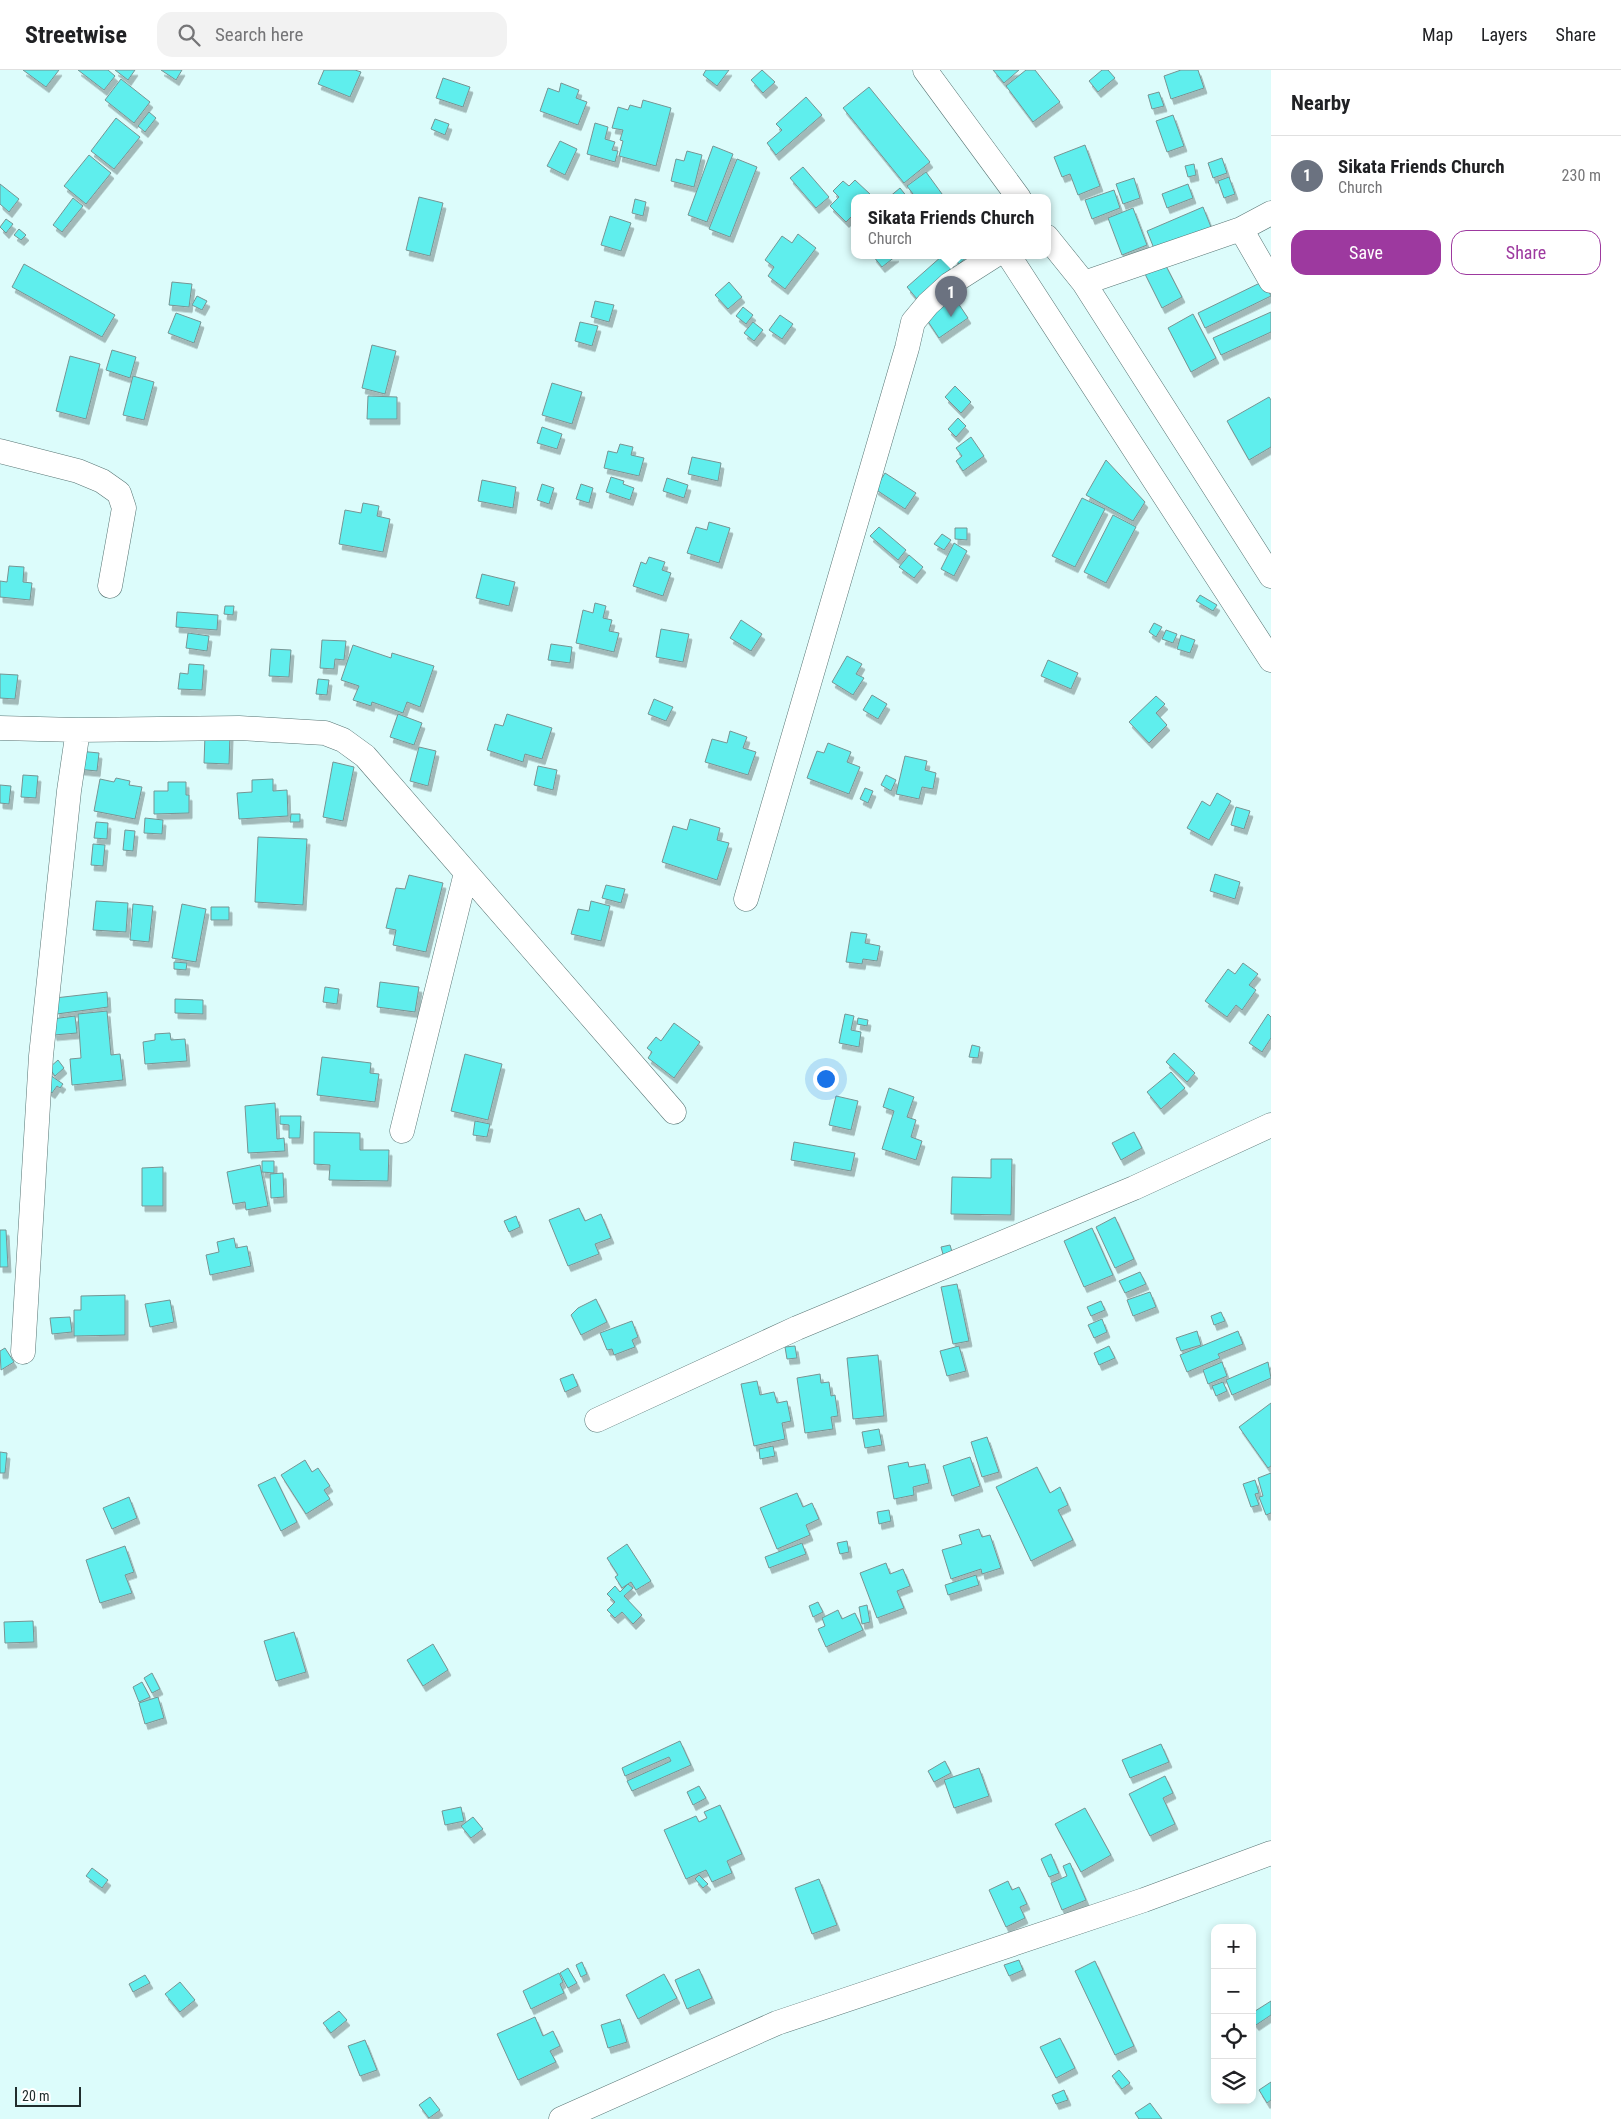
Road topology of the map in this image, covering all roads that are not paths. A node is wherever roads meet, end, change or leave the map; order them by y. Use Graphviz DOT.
graph roads {
  1 [pos="925,70"];
  2 [pos="1015,194"];
  3 [pos="1271,213"];
  4 [pos="1241,229"];
  5 [pos="1051,242"];
  6 [pos="989,259"];
  7 [pos="1011,259"];
  8 [pos="1271,281"];
  9 [pos="1084,283"];
  10 [pos="0,451"];
  11 [pos="1271,576"];
  12 [pos="110,586"];
  13 [pos="1271,660"];
  14 [pos="0,728"];
  15 [pos="78,730"];
  16 [pos="466,873"];
  17 [pos="746,899"];
  18 [pos="674,1112"];
  19 [pos="1271,1125"];
  20 [pos="402,1131"];
  21 [pos="23,1352"];
  22 [pos="597,1420"];
  23 [pos="1271,1853"];
  24 [pos="561,2119"];
  1 -- 2 [label="street"];
  3 -- 4 [label="street"];
  4 -- 8 [label="street"];
  4 -- 9 [label="street"];
  5 -- 9 [label="street"];
  6 -- 17 [label="street"];
  7 -- 13 [label="street"];
  9 -- 11 [label="street"];
  10 -- 12 [label="street"];
  14 -- 15 [label="street"];
  15 -- 16 [label="street"];
  15 -- 21 [label="street"];
  16 -- 18 [label="street"];
  16 -- 20 [label="street"];
  19 -- 22 [label="street"];
  23 -- 24 [label="street"];
}
